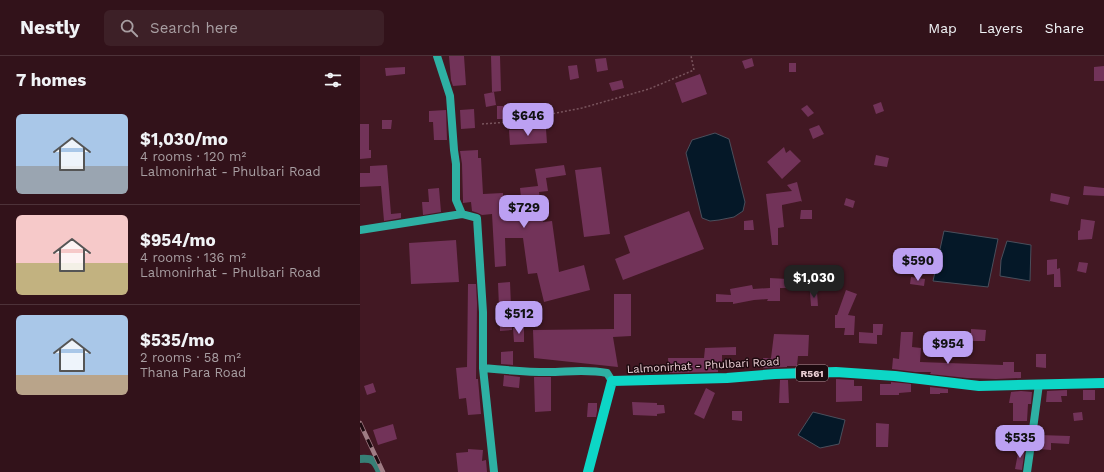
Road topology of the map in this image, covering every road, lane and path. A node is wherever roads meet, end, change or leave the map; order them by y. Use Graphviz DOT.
graph roads {
  1 [pos="437,56"];
  2 [pos="691,56"];
  3 [pos="482,124"];
  4 [pos="462,214"];
  5 [pos="360,230"];
  6 [pos="482,368"];
  7 [pos="612,382"];
  8 [pos="1104,383"];
  9 [pos="1039,384"];
  10 [pos="360,459"];
  11 [pos="380,472"];
  12 [pos="494,472"];
  13 [pos="588,472"];
  14 [pos="1027,472"];
  1 -- 4 [label="street"];
  2 -- 3 [label="path"];
  4 -- 5 [label="street"];
  4 -- 6 [label="street"];
  6 -- 7 [label="street"];
  6 -- 12 [label="street"];
  7 -- 9 [label="main road, Lalmonirhat - Phulbari Road / R561"];
  7 -- 13 [label="main road, Lalmonirhat - Phulbari Road"];
  8 -- 9 [label="main road, Lalmonirhat - Phulbari Road / R561"];
  9 -- 14 [label="street"];
  10 -- 11 [label="street"];
}
